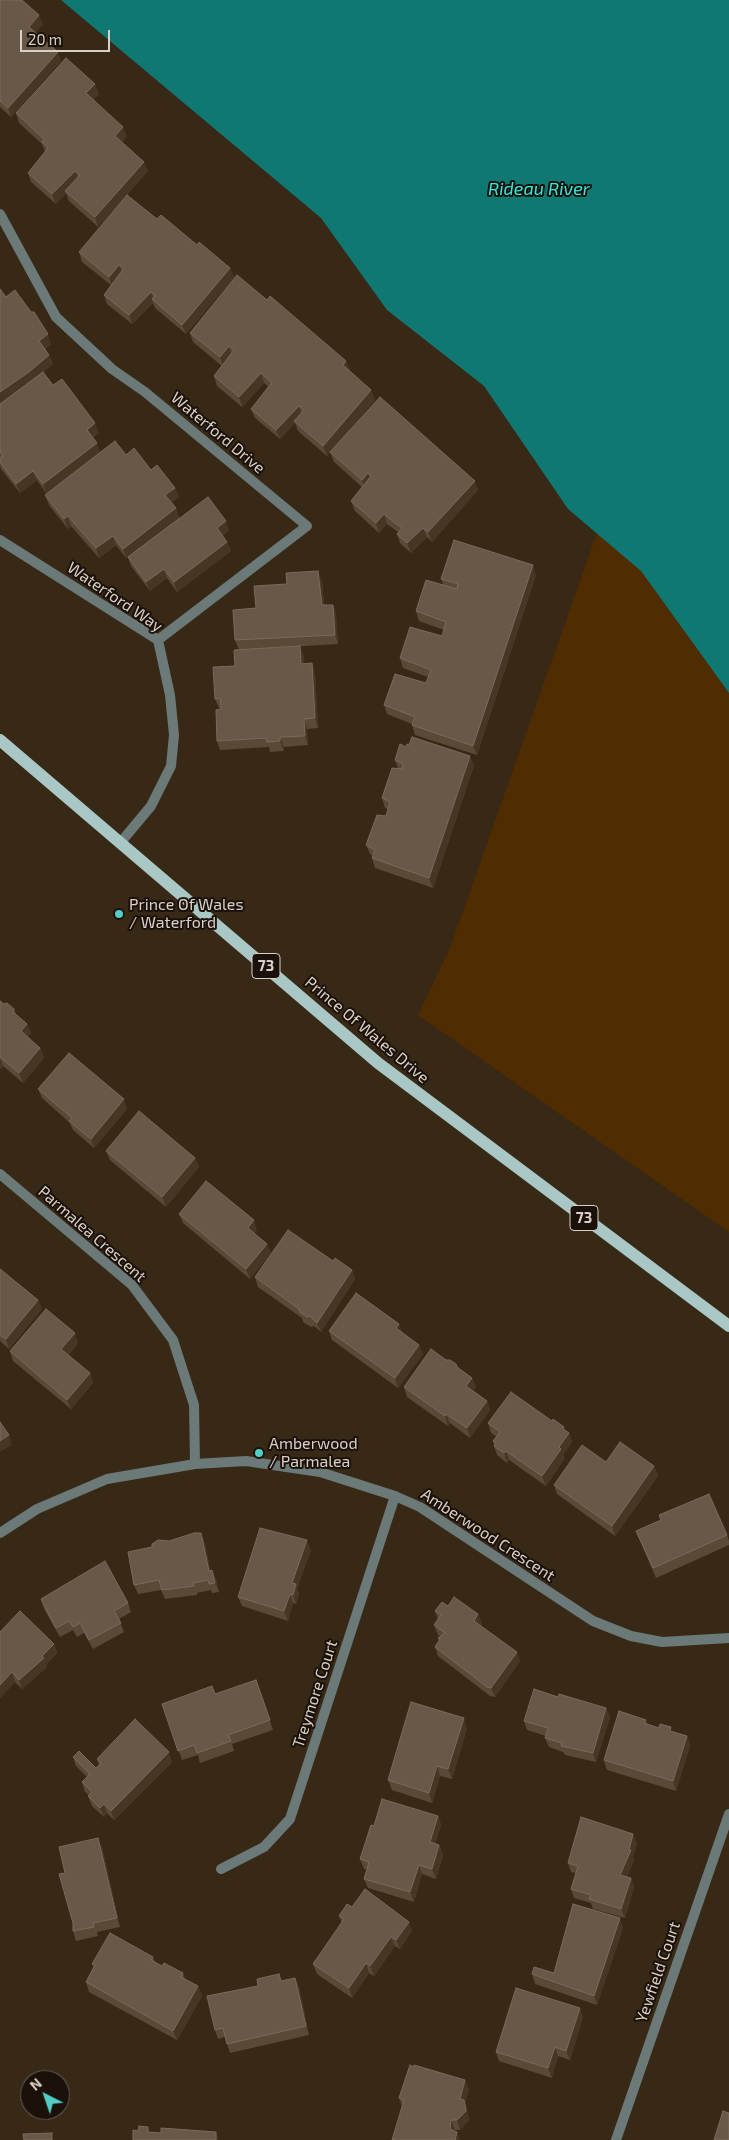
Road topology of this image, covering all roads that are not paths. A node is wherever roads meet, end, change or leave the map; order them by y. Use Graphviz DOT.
graph roads {
  1 [pos="0,214"];
  2 [pos="0,540"];
  3 [pos="158,640"];
  4 [pos="0,740"];
  5 [pos="121,842"];
  6 [pos="0,1174"];
  7 [pos="729,1326"];
  8 [pos="195,1464"];
  9 [pos="395,1496"];
  10 [pos="0,1533"];
  11 [pos="729,1638"];
  12 [pos="729,1814"];
  13 [pos="220,1869"];
  14 [pos="616,2140"];
  1 -- 3 [label="street, Waterford Drive"];
  2 -- 3 [label="street, Waterford Way"];
  3 -- 5 [label="street, Waterford Way"];
  4 -- 5 [label="main road, Prince Of Wales Drive / 73"];
  5 -- 7 [label="main road, Prince Of Wales Drive / 73"];
  6 -- 8 [label="street, Parmalea Crescent"];
  8 -- 9 [label="street, Amberwood Crescent"];
  8 -- 10 [label="street, Amberwood Crescent"];
  9 -- 11 [label="street, Amberwood Crescent"];
  9 -- 13 [label="street, Treymore Court"];
  12 -- 14 [label="street, Yewfield Court"];
}
